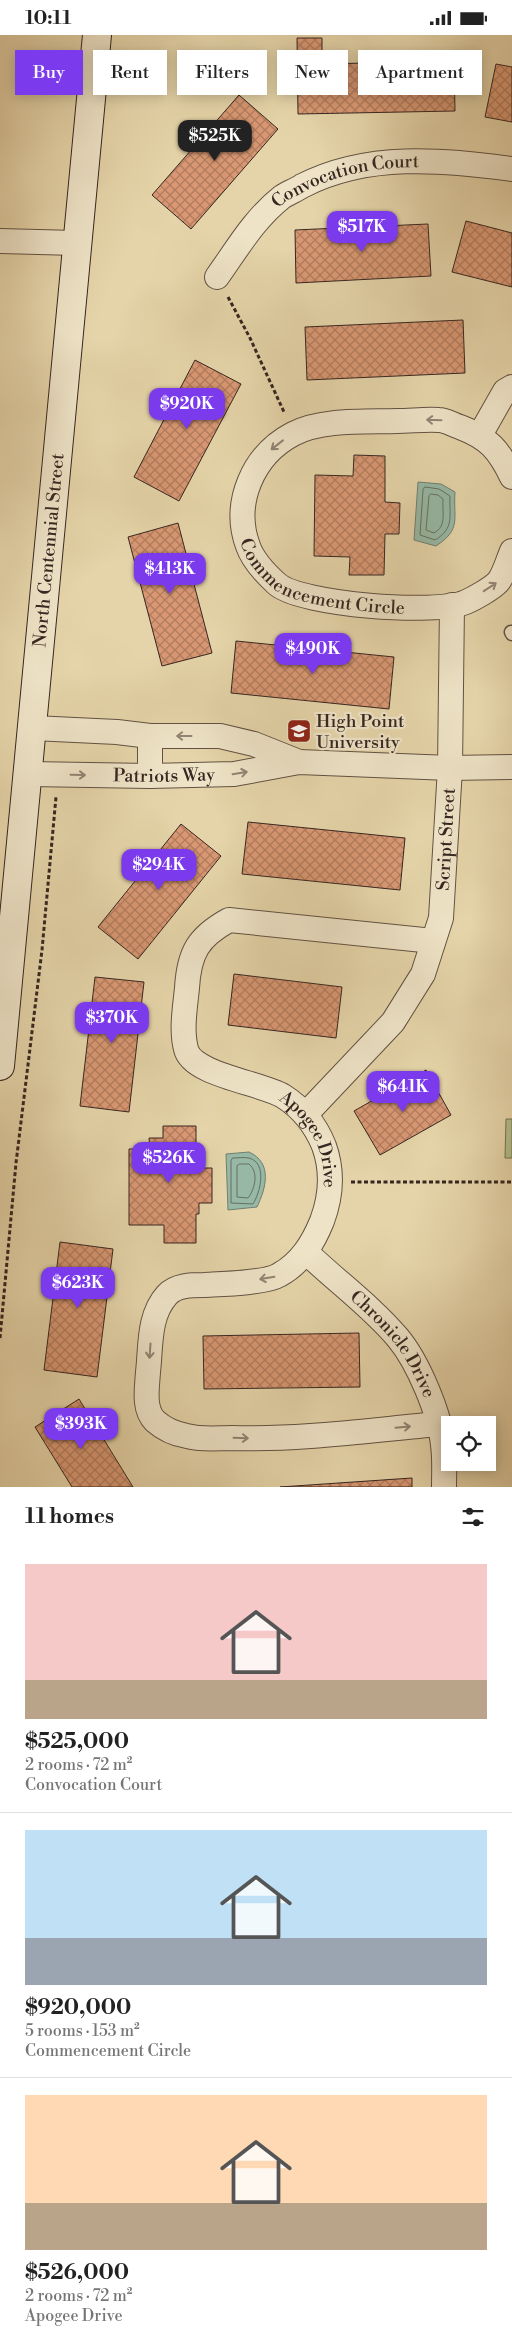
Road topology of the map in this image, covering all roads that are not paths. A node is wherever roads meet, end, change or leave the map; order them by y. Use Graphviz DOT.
graph roads {
  1 [pos="97,35"];
  2 [pos="512,169"];
  3 [pos="0,241"];
  4 [pos="76,243"];
  5 [pos="217,277"];
  6 [pos="512,387"];
  7 [pos="480,435"];
  8 [pos="512,477"];
  9 [pos="512,551"];
  10 [pos="452,605"];
  11 [pos="33,728"];
  12 [pos="150,737"];
  13 [pos="299,762"];
  14 [pos="512,767"];
  15 [pos="450,768"];
  16 [pos="29,774"];
  17 [pos="150,776"];
  18 [pos="433,941"];
  19 [pos="0,1066"];
  20 [pos="306,1114"];
  21 [pos="306,1252"];
  22 [pos="439,1424"];
  23 [pos="444,1487"];
  1 -- 4 [label="main road, North Centennial Street"];
  2 -- 5 [label="street, Convocation Court"];
  3 -- 4 [label="street"];
  4 -- 11 [label="main road, North Centennial Street"];
  6 -- 7 [label="street"];
  7 -- 8 [label="street"];
  7 -- 10 [label="street, Commencement Circle, one-way"];
  10 -- 9 [label="street, one-way"];
  10 -- 15 [label="street, Script Street"];
  11 -- 12 [label="street, Patriots Way"];
  11 -- 16 [label="main road, North Centennial Street"];
  13 -- 12 [label="street, Patriots Way, one-way"];
  12 -- 17 [label="street"];
  13 -- 15 [label="street, Patriots Way"];
  17 -- 13 [label="street, Patriots Way, one-way"];
  14 -- 15 [label="street, Patriots Way"];
  15 -- 18 [label="street, Script Street"];
  16 -- 17 [label="street, Patriots Way, one-way"];
  16 -- 19 [label="main road, North Centennial Street"];
  18 -- 20 [label="street, Script Street"];
  18 -- 20 [label="street, Apogee Drive"];
  20 -- 21 [label="street, Apogee Drive"];
  21 -- 22 [label="street, Chronicle Drive"];
  21 -- 22 [label="street, Apogee Drive, one-way"];
  22 -- 23 [label="street, Chronicle Drive"];
}
